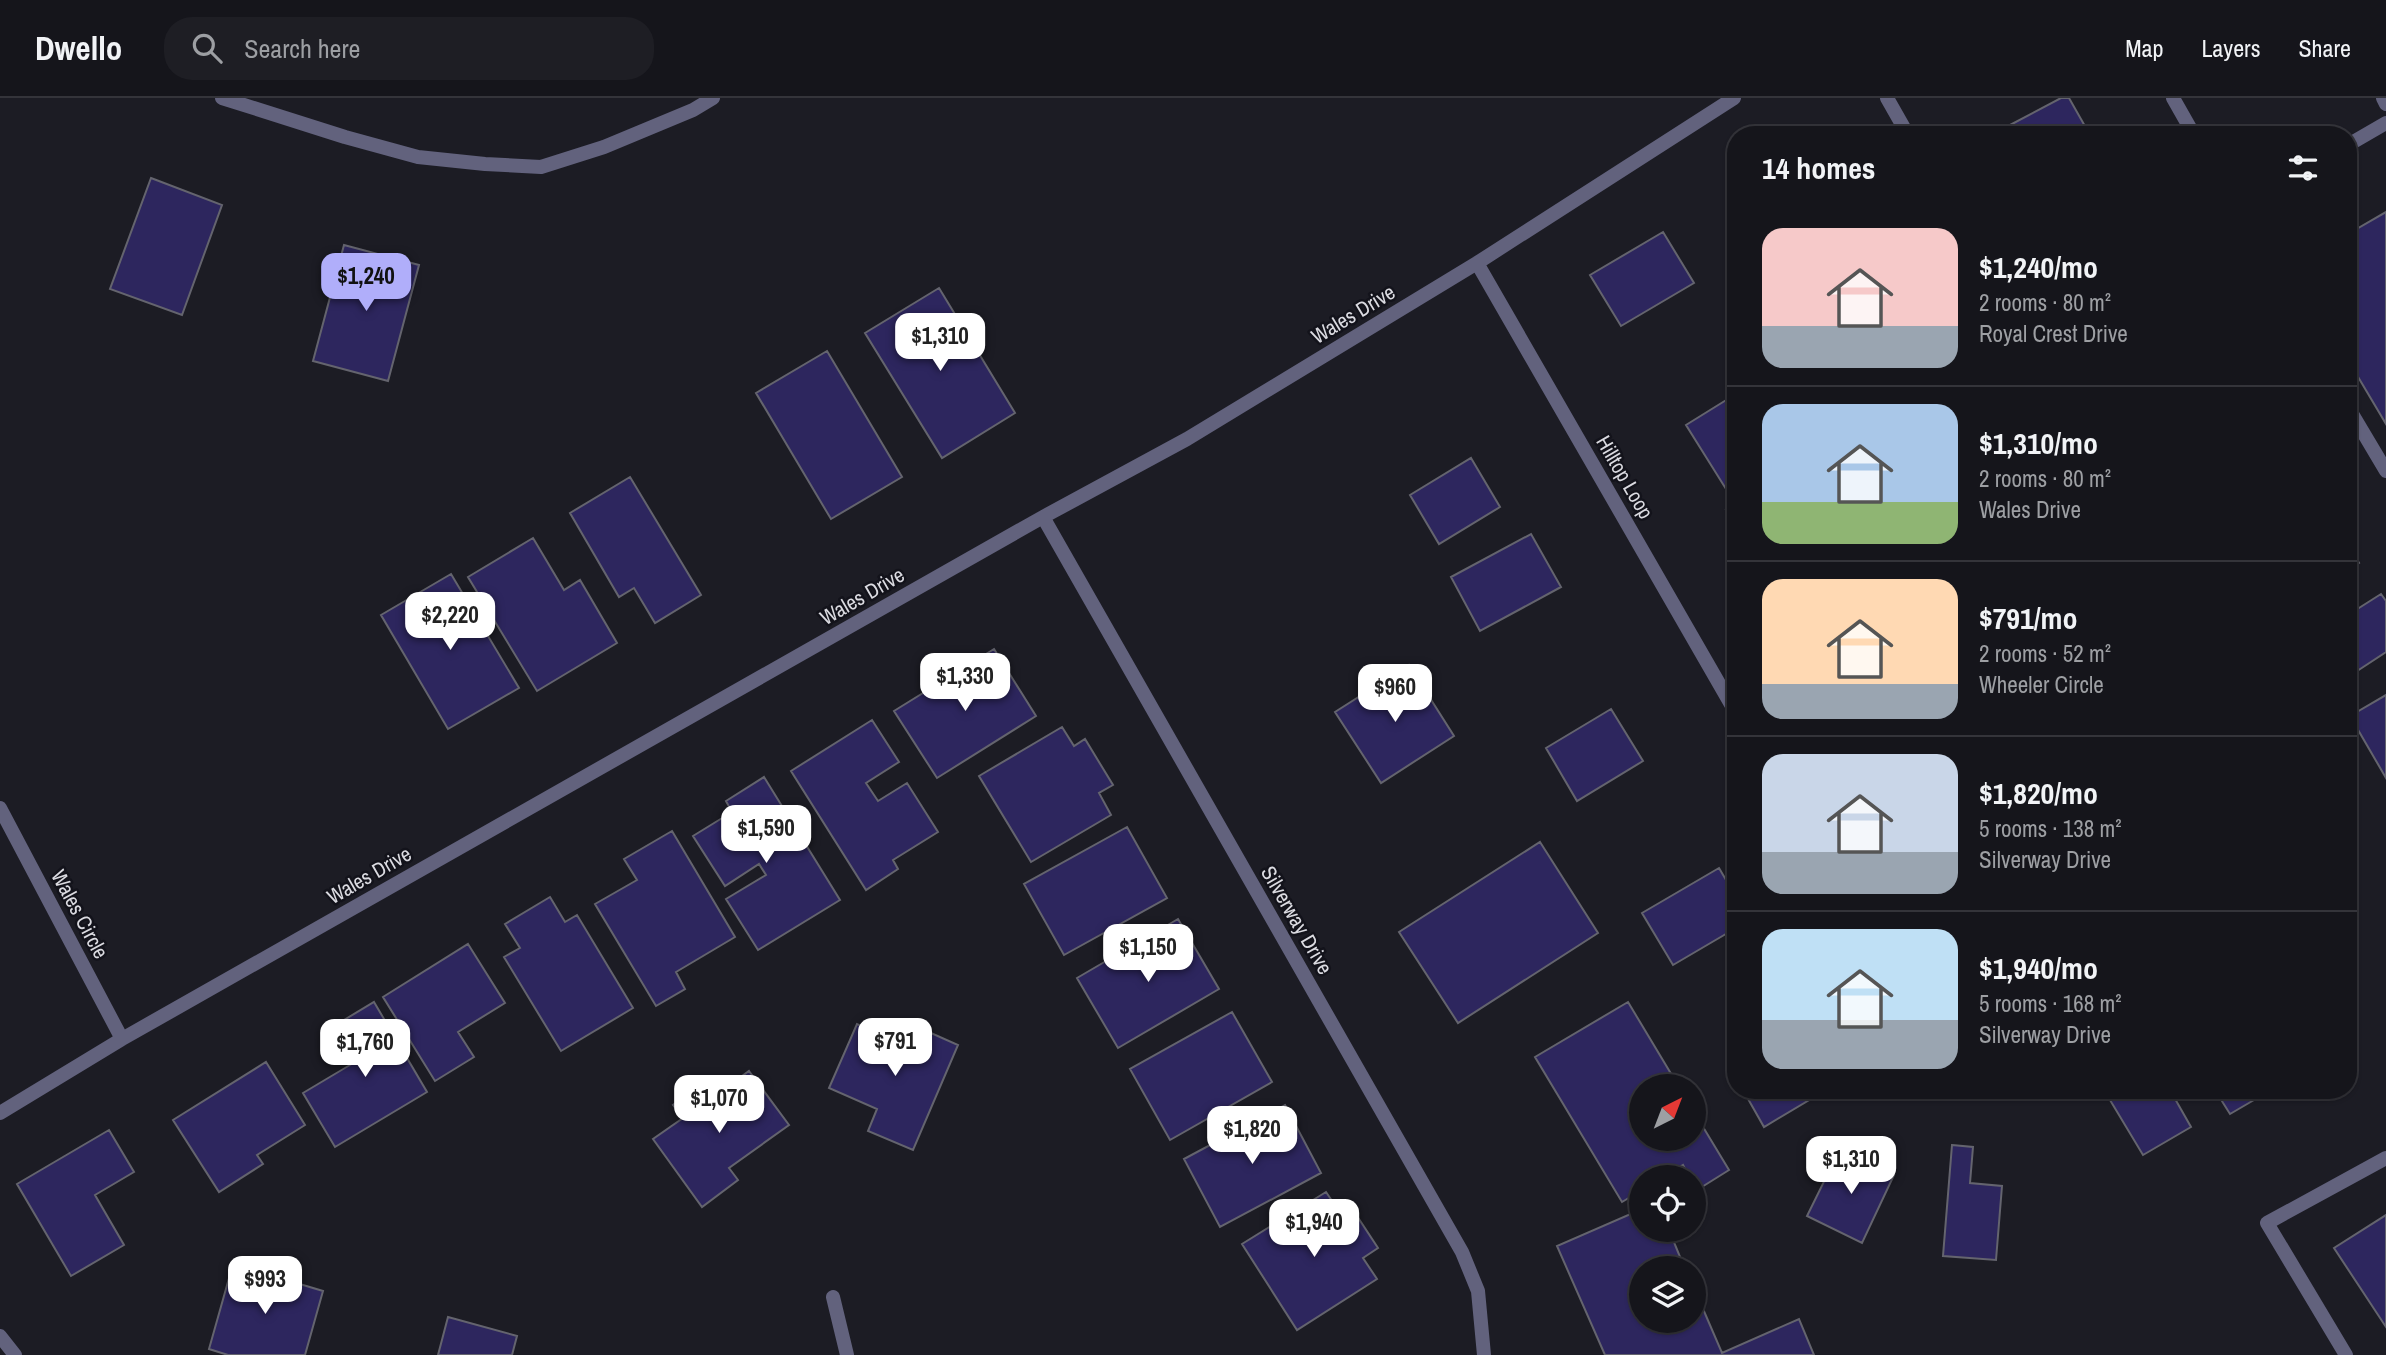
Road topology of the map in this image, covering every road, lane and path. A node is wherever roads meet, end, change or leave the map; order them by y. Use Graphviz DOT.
graph roads {
  1 [pos="222,98"];
  2 [pos="713,98"];
  3 [pos="1734,98"];
  4 [pos="1887,98"];
  5 [pos="2173,98"];
  6 [pos="2382,98"];
  7 [pos="2386,104"];
  8 [pos="2386,123"];
  9 [pos="1903,126"];
  10 [pos="2189,126"];
  11 [pos="2357,140"];
  12 [pos="1477,263"];
  13 [pos="2357,422"];
  14 [pos="2386,471"];
  15 [pos="1043,517"];
  16 [pos="1727,697"];
  17 [pos="0,808"];
  18 [pos="122,1039"];
  19 [pos="0,1113"];
  20 [pos="2386,1158"];
  21 [pos="833,1297"];
  22 [pos="0,1336"];
  23 [pos="15,1355"];
  24 [pos="847,1355"];
  25 [pos="1484,1355"];
  26 [pos="2346,1355"];
  1 -- 2 [label="street"];
  3 -- 12 [label="street, Wales Drive"];
  4 -- 9 [label="street"];
  5 -- 10 [label="street"];
  6 -- 7 [label="street"];
  8 -- 11 [label="street"];
  12 -- 15 [label="street, Wales Drive"];
  12 -- 16 [label="street, Hilltop Loop"];
  13 -- 14 [label="street"];
  15 -- 18 [label="street, Wales Drive"];
  15 -- 25 [label="street, Silverway Drive"];
  17 -- 18 [label="street, Wales Circle"];
  18 -- 19 [label="street, Wales Drive"];
  20 -- 26 [label="street"];
  21 -- 24 [label="street"];
  22 -- 23 [label="street"];
}
